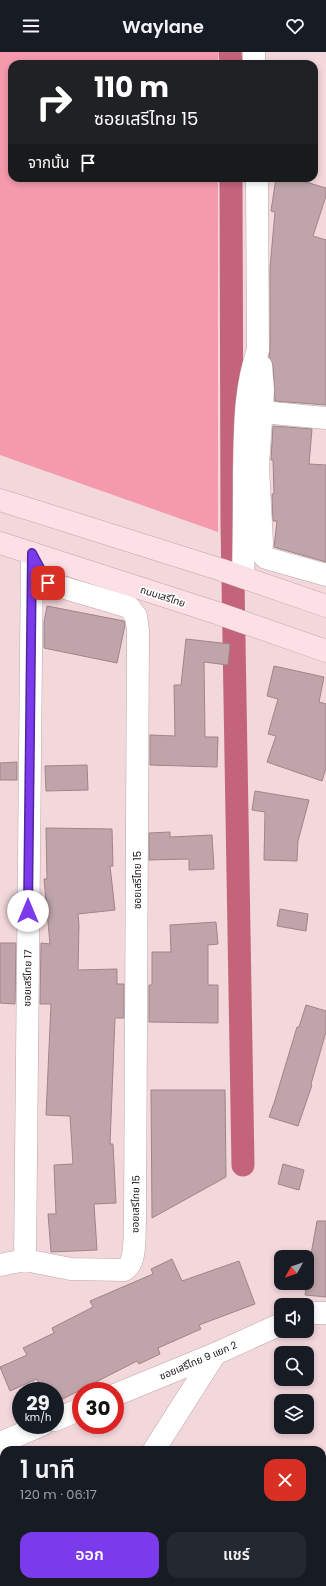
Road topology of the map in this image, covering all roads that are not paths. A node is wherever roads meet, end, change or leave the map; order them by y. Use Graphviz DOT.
graph roads {
  1 [pos="257,182"];
  2 [pos="258,350"];
  3 [pos="262,412"];
  4 [pos="326,418"];
  5 [pos="0,500"];
  6 [pos="0,543"];
  7 [pos="32,553"];
  8 [pos="326,575"];
  9 [pos="244,577"];
  10 [pos="326,606"];
  11 [pos="326,651"];
  12 [pos="25,1260"];
  13 [pos="0,1265"];
  14 [pos="314,1313"];
  15 [pos="326,1313"];
  16 [pos="274,1327"];
  17 [pos="215,1354"];
  18 [pos="124,1391"];
  19 [pos="20,1434"];
  20 [pos="0,1442"];
  21 [pos="157,1446"];
  1 -- 2 [label="street"];
  2 -- 3 [label="street"];
  2 -- 9 [label="street"];
  3 -- 4 [label="street"];
  3 -- 8 [label="street"];
  5 -- 9 [label="main road"];
  6 -- 7 [label="main road, ถนนเสรีไทย"];
  7 -- 11 [label="main road, ถนนเสรีไทย"];
  7 -- 12 [label="street, ซอยเสรีไทย 17"];
  7 -- 12 [label="street, ซอยเสรีไทย 15"];
  9 -- 10 [label="main road"];
  12 -- 13 [label="street"];
  14 -- 15 [label="street"];
  16 -- 17 [label="street, ซอยเสรีไทย 9 แยก 2"];
  17 -- 18 [label="street, ซอยเสรีไทย 9 แยก 2"];
  17 -- 21 [label="street"];
  19 -- 20 [label="street"];
}
